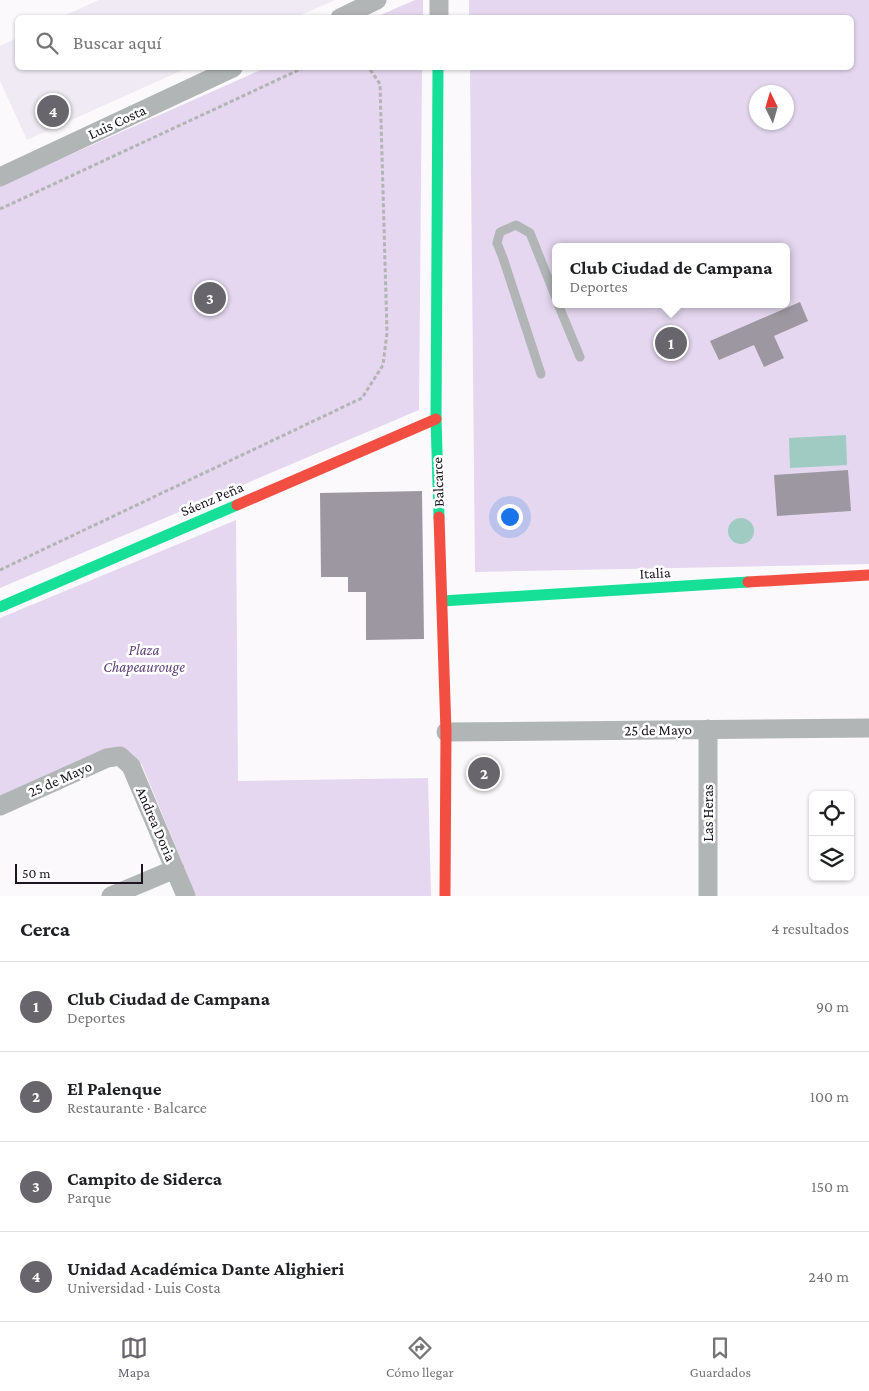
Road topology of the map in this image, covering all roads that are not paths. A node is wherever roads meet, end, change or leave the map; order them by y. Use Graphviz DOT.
graph roads {
  1 [pos="377,0"];
  2 [pos="439,0"];
  3 [pos="346,15"];
  4 [pos="439,15"];
  5 [pos="229,70"];
  6 [pos="438,70"];
  7 [pos="0,177"];
  8 [pos="552,288"];
  9 [pos="560,308"];
  10 [pos="580,357"];
  11 [pos="541,374"];
  12 [pos="436,420"];
  13 [pos="869,575"];
  14 [pos="442,601"];
  15 [pos="0,607"];
  16 [pos="869,728"];
  17 [pos="708,730"];
  18 [pos="446,732"];
  19 [pos="120,756"];
  20 [pos="0,806"];
  21 [pos="175,870"];
  22 [pos="111,896"];
  23 [pos="186,896"];
  24 [pos="445,896"];
  25 [pos="708,896"];
  1 -- 3 [label="street"];
  2 -- 4 [label="street"];
  5 -- 7 [label="street, Luis Costa"];
  6 -- 12 [label="street, Balcarce"];
  8 -- 11 [label="lane"];
  9 -- 10 [label="lane"];
  12 -- 14 [label="street, Balcarce"];
  12 -- 15 [label="street, Sáenz Peña"];
  13 -- 14 [label="street, Italia"];
  14 -- 18 [label="street, Balcarce"];
  16 -- 17 [label="street, 25 de Mayo"];
  17 -- 18 [label="street, 25 de Mayo"];
  17 -- 25 [label="street, Las Heras"];
  18 -- 24 [label="street, Balcarce"];
  19 -- 20 [label="street, 25 de Mayo"];
  19 -- 21 [label="street, Andrea Doria"];
  21 -- 22 [label="street"];
  21 -- 23 [label="street, Andrea Doria"];
}
